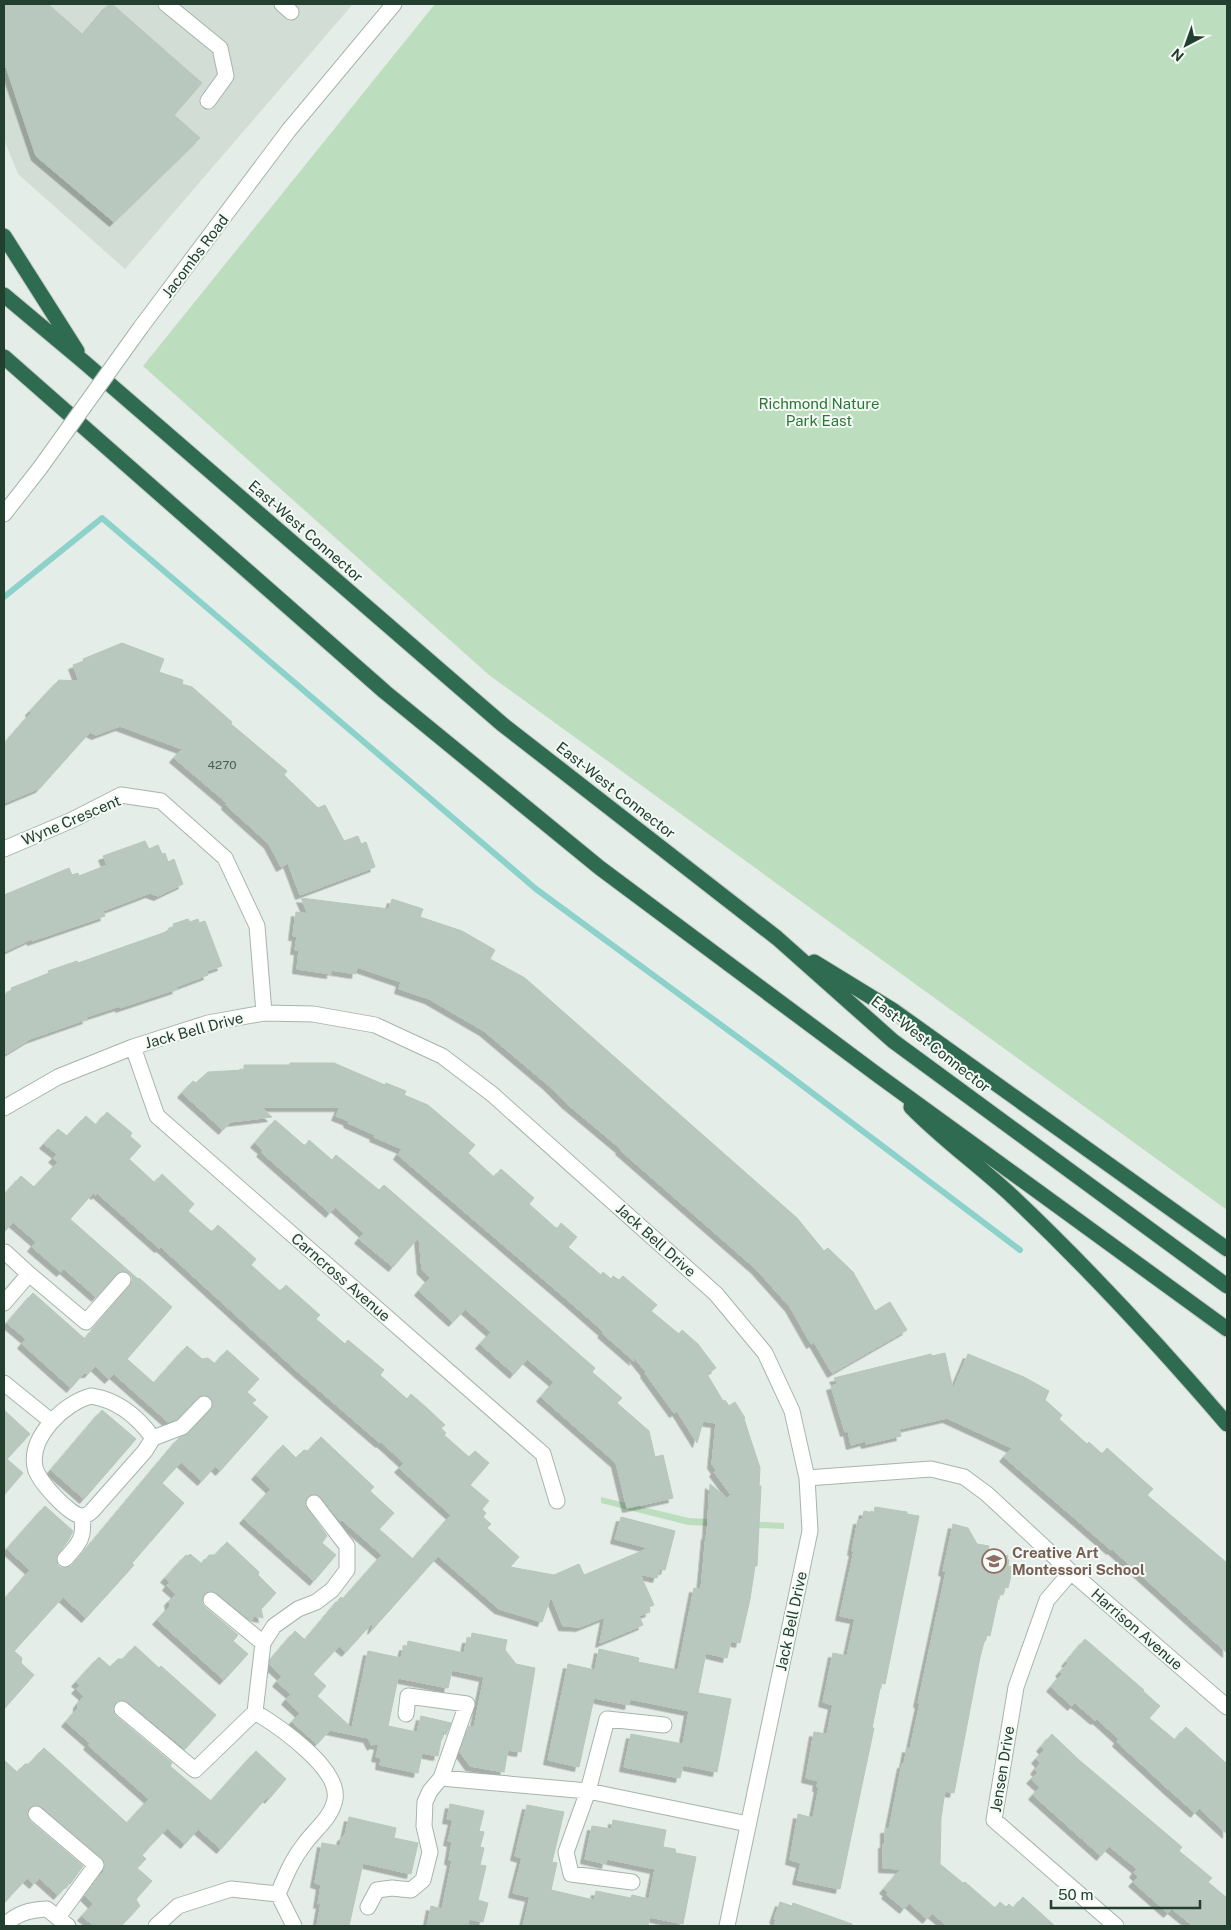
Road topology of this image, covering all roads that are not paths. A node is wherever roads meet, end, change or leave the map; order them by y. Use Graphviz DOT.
graph roads {
  1 [pos="166,4"];
  2 [pos="394,4"];
  3 [pos="208,101"];
  4 [pos="4,236"];
  5 [pos="4,295"];
  6 [pos="4,357"];
  7 [pos="84,362"];
  8 [pos="4,514"];
  9 [pos="4,849"];
  10 [pos="777,938"];
  11 [pos="264,1013"];
  12 [pos="133,1047"];
  13 [pos="880,1076"];
  14 [pos="4,1108"];
  15 [pos="1188,1222"];
  16 [pos="1227,1241"];
  17 [pos="1227,1249"];
  18 [pos="5,1252"];
  19 [pos="29,1274"];
  20 [pos="123,1280"];
  21 [pos="1227,1286"];
  22 [pos="4,1303"];
  23 [pos="1227,1328"];
  24 [pos="4,1383"];
  25 [pos="204,1404"];
  26 [pos="52,1421"];
  27 [pos="1227,1424"];
  28 [pos="153,1438"];
  29 [pos="806,1478"];
  30 [pos="557,1501"];
  31 [pos="314,1503"];
  32 [pos="82,1516"];
  33 [pos="65,1559"];
  34 [pos="1071,1572"];
  35 [pos="211,1600"];
  36 [pos="263,1643"];
  37 [pos="1227,1707"];
  38 [pos="122,1709"];
  39 [pos="255,1712"];
  40 [pos="406,1714"];
  41 [pos="664,1726"];
  42 [pos="441,1778"];
  43 [pos="588,1791"];
  44 [pos="36,1814"];
  45 [pos="748,1824"];
  46 [pos="632,1882"];
  47 [pos="278,1894"];
  48 [pos="368,1907"];
  49 [pos="63,1922"];
  50 [pos="4,1926"];
  51 [pos="156,1926"];
  52 [pos="294,1926"];
  53 [pos="727,1926"];
  54 [pos="1116,1926"];
  1 -- 3 [label="street"];
  2 -- 8 [label="street, Jacombs Road, bridge"];
  4 -- 7 [label="highway"];
  5 -- 7 [label="highway, East-West Connector"];
  6 -- 13 [label="highway"];
  7 -- 10 [label="highway, East-West Connector"];
  9 -- 11 [label="street, Wyne Crescent"];
  10 -- 15 [label="highway"];
  10 -- 21 [label="highway, East-West Connector"];
  11 -- 12 [label="street, Jack Bell Drive"];
  11 -- 29 [label="street, Jack Bell Drive"];
  12 -- 14 [label="street, Jack Bell Drive"];
  12 -- 30 [label="street, Carncross Avenue"];
  13 -- 23 [label="highway"];
  13 -- 27 [label="highway"];
  15 -- 16 [label="highway"];
  15 -- 17 [label="highway"];
  18 -- 19 [label="street"];
  19 -- 20 [label="street"];
  19 -- 22 [label="street"];
  24 -- 26 [label="street"];
  25 -- 28 [label="street"];
  26 -- 28 [label="street"];
  26 -- 32 [label="street"];
  28 -- 32 [label="street"];
  29 -- 34 [label="street, Harrison Avenue"];
  29 -- 45 [label="street, Jack Bell Drive"];
  31 -- 36 [label="street"];
  32 -- 33 [label="street"];
  34 -- 37 [label="street, Harrison Avenue"];
  34 -- 54 [label="street, Jensen Drive"];
  35 -- 36 [label="street"];
  36 -- 39 [label="street"];
  38 -- 39 [label="street"];
  39 -- 47 [label="street"];
  40 -- 42 [label="street"];
  41 -- 43 [label="street"];
  42 -- 43 [label="street"];
  42 -- 48 [label="street"];
  43 -- 45 [label="street"];
  43 -- 46 [label="street"];
  44 -- 49 [label="street"];
  45 -- 53 [label="street, Jack Bell Drive"];
  47 -- 51 [label="street"];
  47 -- 52 [label="street"];
  49 -- 50 [label="street"];
}
